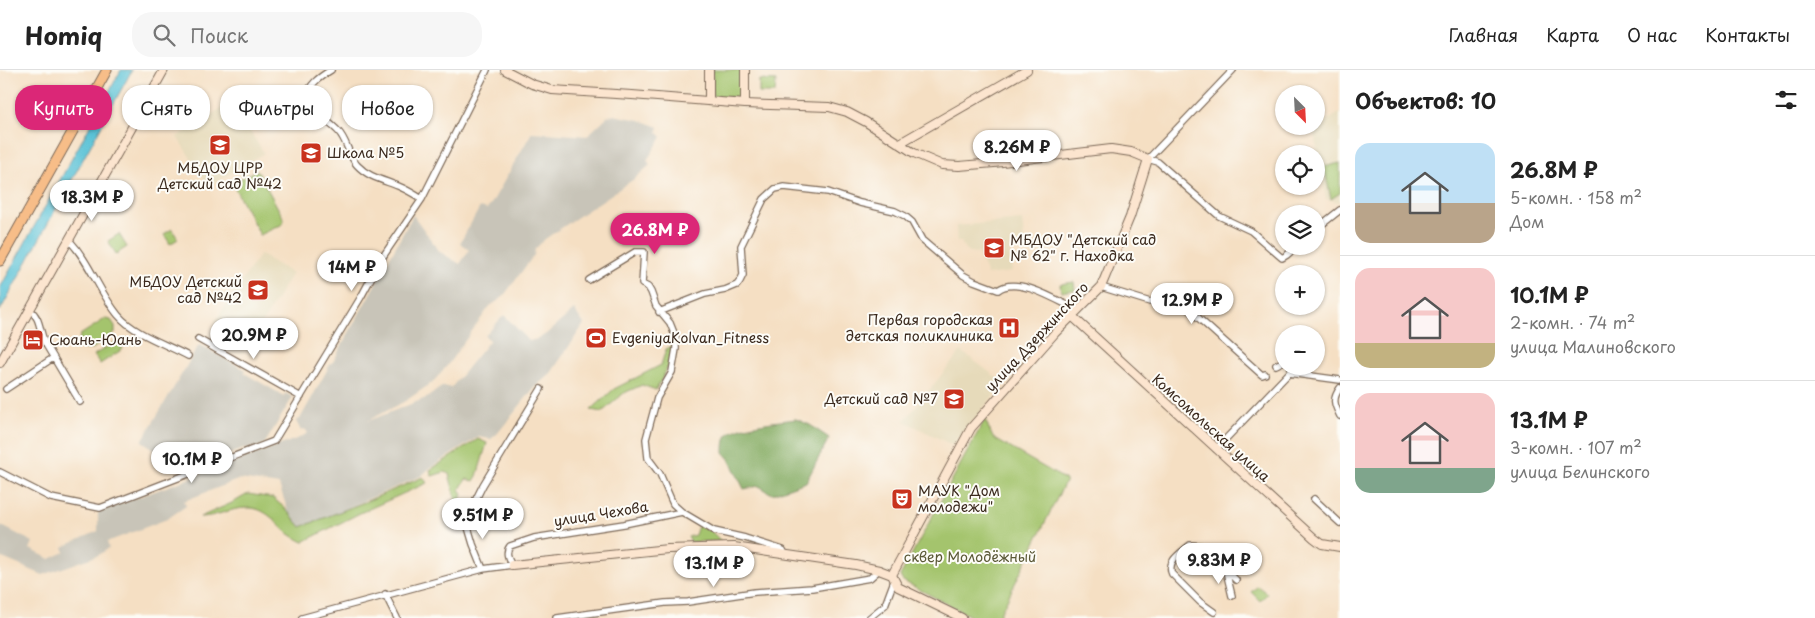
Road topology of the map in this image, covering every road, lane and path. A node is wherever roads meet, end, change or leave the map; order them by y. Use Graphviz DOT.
graph roads {
  1 [pos="107,70"];
  2 [pos="164,70"];
  3 [pos="331,70"];
  4 [pos="487,70"];
  5 [pos="506,70"];
  6 [pos="709,70"];
  7 [pos="745,70"];
  8 [pos="1026,70"];
  9 [pos="1233,70"];
  10 [pos="708,101"];
  11 [pos="745,104"];
  12 [pos="900,144"];
  13 [pos="1148,159"];
  14 [pos="422,199"];
  15 [pos="1340,210"];
  16 [pos="1325,222"];
  17 [pos="18,228"];
  18 [pos="69,240"];
  19 [pos="0,250"];
  20 [pos="1275,252"];
  21 [pos="0,261"];
  22 [pos="589,280"];
  23 [pos="1101,287"];
  24 [pos="30,310"];
  25 [pos="660,312"];
  26 [pos="1074,313"];
  27 [pos="198,339"];
  28 [pos="188,356"];
  29 [pos="53,358"];
  30 [pos="0,364"];
  31 [pos="1266,374"];
  32 [pos="1287,375"];
  33 [pos="1304,375"];
  34 [pos="1340,380"];
  35 [pos="1340,388"];
  36 [pos="6,389"];
  37 [pos="541,389"];
  38 [pos="301,397"];
  39 [pos="80,402"];
  40 [pos="1340,416"];
  41 [pos="1216,449"];
  42 [pos="0,472"];
  43 [pos="1314,499"];
  44 [pos="682,512"];
  45 [pos="1340,523"];
  46 [pos="1340,547"];
  47 [pos="785,554"];
  48 [pos="512,565"];
  49 [pos="483,569"];
  50 [pos="1225,569"];
  51 [pos="878,570"];
  52 [pos="893,578"];
  53 [pos="1236,580"];
  54 [pos="386,594"];
  55 [pos="1232,596"];
  56 [pos="1214,612"];
  57 [pos="302,618"];
  58 [pos="397,618"];
  59 [pos="557,618"];
  60 [pos="869,618"];
  61 [pos="962,618"];
  1 -- 17 [label="main road"];
  2 -- 18 [label="main road"];
  3 -- 14 [label="street"];
  4 -- 14 [label="street"];
  5 -- 10 [label="main road"];
  6 -- 10 [label="main road"];
  7 -- 11 [label="main road"];
  8 -- 12 [label="main road"];
  9 -- 13 [label="street, улица Дзержинского"];
  10 -- 11 [label="main road"];
  11 -- 12 [label="main road"];
  12 -- 13 [label="main road"];
  13 -- 20 [label="street"];
  13 -- 23 [label="main road, улица Дзержинского"];
  14 -- 38 [label="street"];
  15 -- 16 [label="street"];
  17 -- 19 [label="main road"];
  17 -- 21 [label="main road"];
  18 -- 24 [label="main road"];
  18 -- 28 [label="street"];
  22 -- 25 [label="street"];
  23 -- 26 [label="main road, улица Дзержинского"];
  23 -- 31 [label="street"];
  24 -- 29 [label="street"];
  24 -- 30 [label="main road"];
  25 -- 26 [label="street"];
  25 -- 44 [label="street"];
  26 -- 41 [label="main road, Комсомольская улица"];
  26 -- 52 [label="main road, улица Дзержинского"];
  27 -- 38 [label="street"];
  29 -- 36 [label="street"];
  29 -- 39 [label="street"];
  32 -- 41 [label="street"];
  33 -- 34 [label="street"];
  35 -- 40 [label="street"];
  37 -- 49 [label="street"];
  38 -- 42 [label="street"];
  41 -- 46 [label="main road, Комсомольская улица"];
  43 -- 45 [label="street"];
  44 -- 47 [label="street"];
  44 -- 48 [label="street, улица Чехова"];
  47 -- 48 [label="main road"];
  47 -- 51 [label="main road"];
  48 -- 49 [label="street"];
  49 -- 54 [label="street"];
  50 -- 53 [label="street"];
  50 -- 55 [label="street"];
  50 -- 56 [label="street"];
  51 -- 52 [label="main road"];
  51 -- 59 [label="street"];
  52 -- 60 [label="street"];
  52 -- 61 [label="main road"];
  54 -- 57 [label="street"];
  54 -- 58 [label="street"];
}
